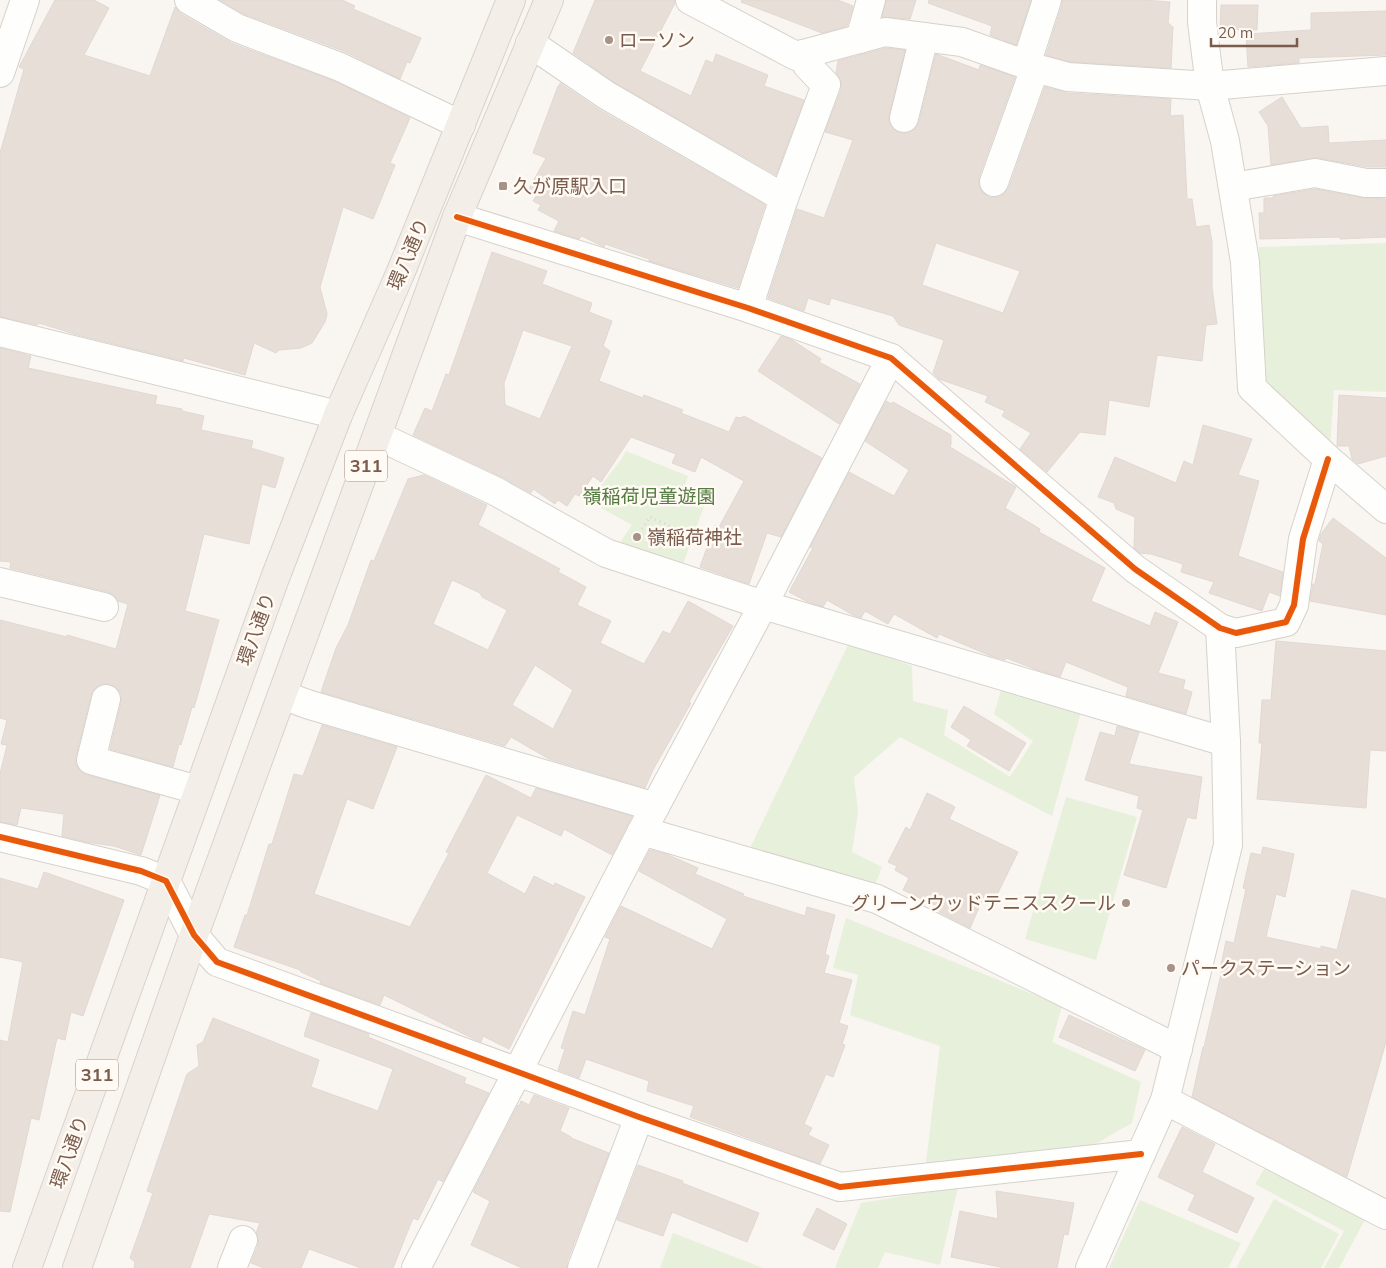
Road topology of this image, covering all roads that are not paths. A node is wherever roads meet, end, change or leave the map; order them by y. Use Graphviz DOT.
graph roads {
  1 [pos="25,0"];
  2 [pos="189,0"];
  3 [pos="511,0"];
  4 [pos="549,0"];
  5 [pos="690,0"];
  6 [pos="871,0"];
  7 [pos="1047,0"];
  8 [pos="1202,0"];
  9 [pos="7,29"];
  10 [pos="924,37"];
  11 [pos="860,39"];
  12 [pos="530,43"];
  13 [pos="803,54"];
  14 [pos="1030,66"];
  15 [pos="1386,71"];
  16 [pos="0,73"];
  17 [pos="1210,86"];
  18 [pos="904,118"];
  19 [pos="461,125"];
  20 [pos="994,182"];
  21 [pos="1386,183"];
  22 [pos="1233,187"];
  23 [pos="784,198"];
  24 [pos="458,217"];
  25 [pos="748,308"];
  26 [pos="0,332"];
  27 [pos="892,358"];
  28 [pos="338,415"];
  29 [pos="378,436"];
  30 [pos="1328,459"];
  31 [pos="1386,509"];
  32 [pos="0,582"];
  33 [pos="763,605"];
  34 [pos="104,607"];
  35 [pos="1220,628"];
  36 [pos="282,695"];
  37 [pos="106,698"];
  38 [pos="1226,742"];
  39 [pos="198,790"];
  40 [pos="655,807"];
  41 [pos="642,831"];
  42 [pos="0,837"];
  43 [pos="166,881"];
  44 [pos="194,935"];
  45 [pos="1178,1049"];
  46 [pos="518,1072"];
  47 [pos="1165,1100"];
  48 [pos="639,1117"];
  49 [pos="1141,1154"];
  50 [pos="1386,1214"];
  51 [pos="243,1240"];
  52 [pos="27,1268"];
  53 [pos="77,1268"];
  54 [pos="232,1268"];
  55 [pos="416,1268"];
  56 [pos="582,1268"];
  57 [pos="1090,1268"];
  1 -- 9 [label="street"];
  2 -- 19 [label="street"];
  3 -- 19 [label="main road, 環八通り / 311"];
  4 -- 12 [label="main road, 環八通り / 311"];
  5 -- 13 [label="street"];
  6 -- 11 [label="street"];
  7 -- 14 [label="street"];
  8 -- 17 [label="street"];
  9 -- 16 [label="street"];
  10 -- 11 [label="street"];
  10 -- 14 [label="street"];
  10 -- 18 [label="street"];
  11 -- 13 [label="street"];
  12 -- 23 [label="street"];
  12 -- 24 [label="main road, 環八通り / 311"];
  13 -- 23 [label="street"];
  14 -- 17 [label="street"];
  14 -- 20 [label="street"];
  15 -- 17 [label="street"];
  17 -- 22 [label="street"];
  19 -- 28 [label="main road, 環八通り / 311"];
  21 -- 22 [label="street"];
  22 -- 30 [label="street"];
  23 -- 25 [label="street"];
  24 -- 25 [label="street"];
  24 -- 29 [label="main road, 環八通り / 311"];
  25 -- 27 [label="street"];
  26 -- 28 [label="street"];
  27 -- 33 [label="street"];
  27 -- 35 [label="street"];
  28 -- 39 [label="main road, 環八通り / 311"];
  29 -- 33 [label="street"];
  29 -- 36 [label="main road, 環八通り / 311"];
  30 -- 31 [label="street"];
  30 -- 35 [label="street"];
  32 -- 34 [label="street"];
  33 -- 38 [label="street"];
  33 -- 40 [label="street"];
  35 -- 38 [label="street"];
  36 -- 40 [label="street"];
  36 -- 44 [label="main road, 環八通り / 311"];
  37 -- 39 [label="street"];
  38 -- 45 [label="street"];
  39 -- 43 [label="main road, 環八通り / 311"];
  40 -- 41 [label="street"];
  41 -- 45 [label="street"];
  41 -- 46 [label="street"];
  42 -- 43 [label="street"];
  43 -- 44 [label="street"];
  43 -- 52 [label="main road, 環八通り / 311"];
  44 -- 46 [label="street"];
  44 -- 53 [label="main road, 環八通り / 311"];
  45 -- 47 [label="street"];
  46 -- 48 [label="street"];
  46 -- 55 [label="street"];
  47 -- 49 [label="street"];
  47 -- 50 [label="street"];
  48 -- 49 [label="street"];
  48 -- 56 [label="street"];
  49 -- 57 [label="street"];
  51 -- 54 [label="street"];
}
